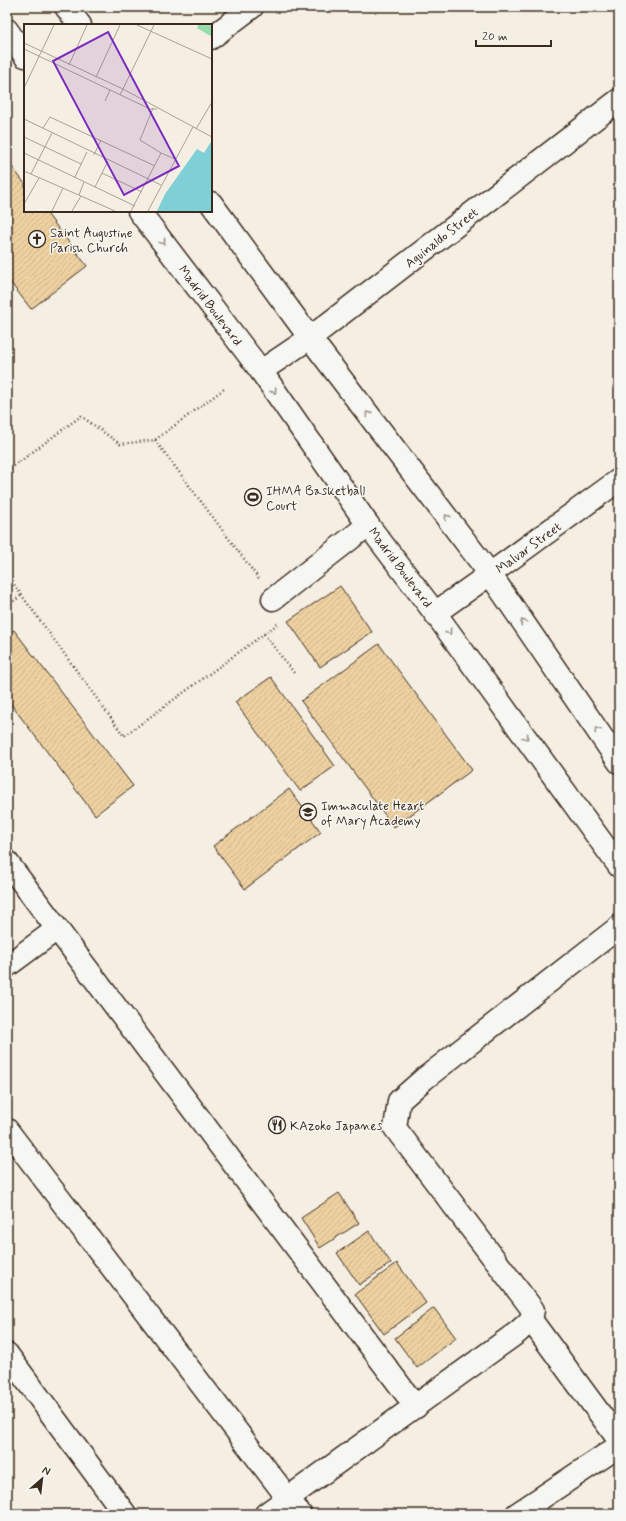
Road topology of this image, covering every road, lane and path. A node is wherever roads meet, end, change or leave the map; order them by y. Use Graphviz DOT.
graph roads {
  1 [pos="66,7"];
  2 [pos="252,7"];
  3 [pos="79,24"];
  4 [pos="7,30"];
  5 [pos="212,37"];
  6 [pos="24,55"];
  7 [pos="619,100"];
  8 [pos="212,204"];
  9 [pos="140,212"];
  10 [pos="310,338"];
  11 [pos="260,371"];
  12 [pos="224,389"];
  13 [pos="155,440"];
  14 [pos="7,471"];
  15 [pos="619,480"];
  16 [pos="368,525"];
  17 [pos="490,574"];
  18 [pos="7,575"];
  19 [pos="22,595"];
  20 [pos="273,599"];
  21 [pos="7,606"];
  22 [pos="435,613"];
  23 [pos="264,634"];
  24 [pos="295,674"];
  25 [pos="619,762"];
  26 [pos="7,862"];
  27 [pos="619,866"];
  28 [pos="619,927"];
  29 [pos="57,929"];
  30 [pos="7,966"];
  31 [pos="10,1142"];
  32 [pos="531,1320"];
  33 [pos="7,1354"];
  34 [pos="416,1407"];
  35 [pos="619,1440"];
  36 [pos="619,1446"];
  37 [pos="294,1507"];
  38 [pos="125,1514"];
  39 [pos="266,1514"];
  40 [pos="518,1514"];
  1 -- 3 [label="street"];
  2 -- 5 [label="street"];
  4 -- 6 [label="street"];
  7 -- 10 [label="street, Aguinaldo Street"];
  8 -- 10 [label="street"];
  9 -- 11 [label="street, Madrid Boulevard, one-way"];
  10 -- 11 [label="street, Aguinaldo Street"];
  17 -- 10 [label="street, one-way"];
  11 -- 16 [label="street, Madrid Boulevard, one-way"];
  12 -- 13 [label="path"];
  13 -- 14 [label="path"];
  13 -- 20 [label="path"];
  15 -- 17 [label="street, Malvar Street"];
  16 -- 20 [label="street"];
  16 -- 22 [label="street, Madrid Boulevard"];
  17 -- 22 [label="street, Malvar Street"];
  25 -- 17 [label="street, one-way"];
  18 -- 19 [label="path"];
  19 -- 21 [label="path"];
  19 -- 23 [label="path"];
  20 -- 23 [label="path"];
  22 -- 27 [label="street, Madrid Boulevard, one-way"];
  23 -- 24 [label="path"];
  26 -- 29 [label="street"];
  28 -- 32 [label="street"];
  29 -- 30 [label="street"];
  29 -- 34 [label="street"];
  31 -- 37 [label="street"];
  32 -- 34 [label="street"];
  32 -- 35 [label="street"];
  33 -- 38 [label="street"];
  34 -- 37 [label="street"];
  36 -- 40 [label="street"];
  37 -- 39 [label="street"];
}
